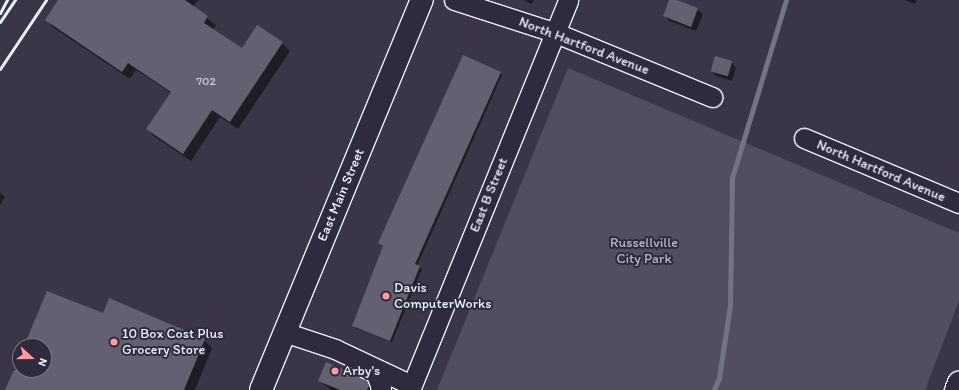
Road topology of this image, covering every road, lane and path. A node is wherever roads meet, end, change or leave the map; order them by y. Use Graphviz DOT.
graph roads {
  1 [pos="422,0"];
  2 [pos="454,0"];
  3 [pos="568,0"];
  4 [pos="556,33"];
  5 [pos="712,97"];
  6 [pos="804,138"];
  7 [pos="959,203"];
  8 [pos="284,332"];
  9 [pos="330,348"];
  10 [pos="959,383"];
  11 [pos="410,388"];
  12 [pos="265,389"];
  13 [pos="380,390"];
  14 [pos="956,390"];
  1 -- 8 [label="main road, East Main Street"];
  2 -- 4 [label="street, North Hartford Avenue"];
  3 -- 4 [label="street, East B Street"];
  4 -- 5 [label="street, North Hartford Avenue"];
  4 -- 11 [label="street, East B Street"];
  6 -- 7 [label="street, North Hartford Avenue"];
  8 -- 9 [label="street"];
  8 -- 12 [label="main road, East Main Street"];
  9 -- 11 [label="street"];
  9 -- 13 [label="street"];
  10 -- 14 [label="main road"];
}
